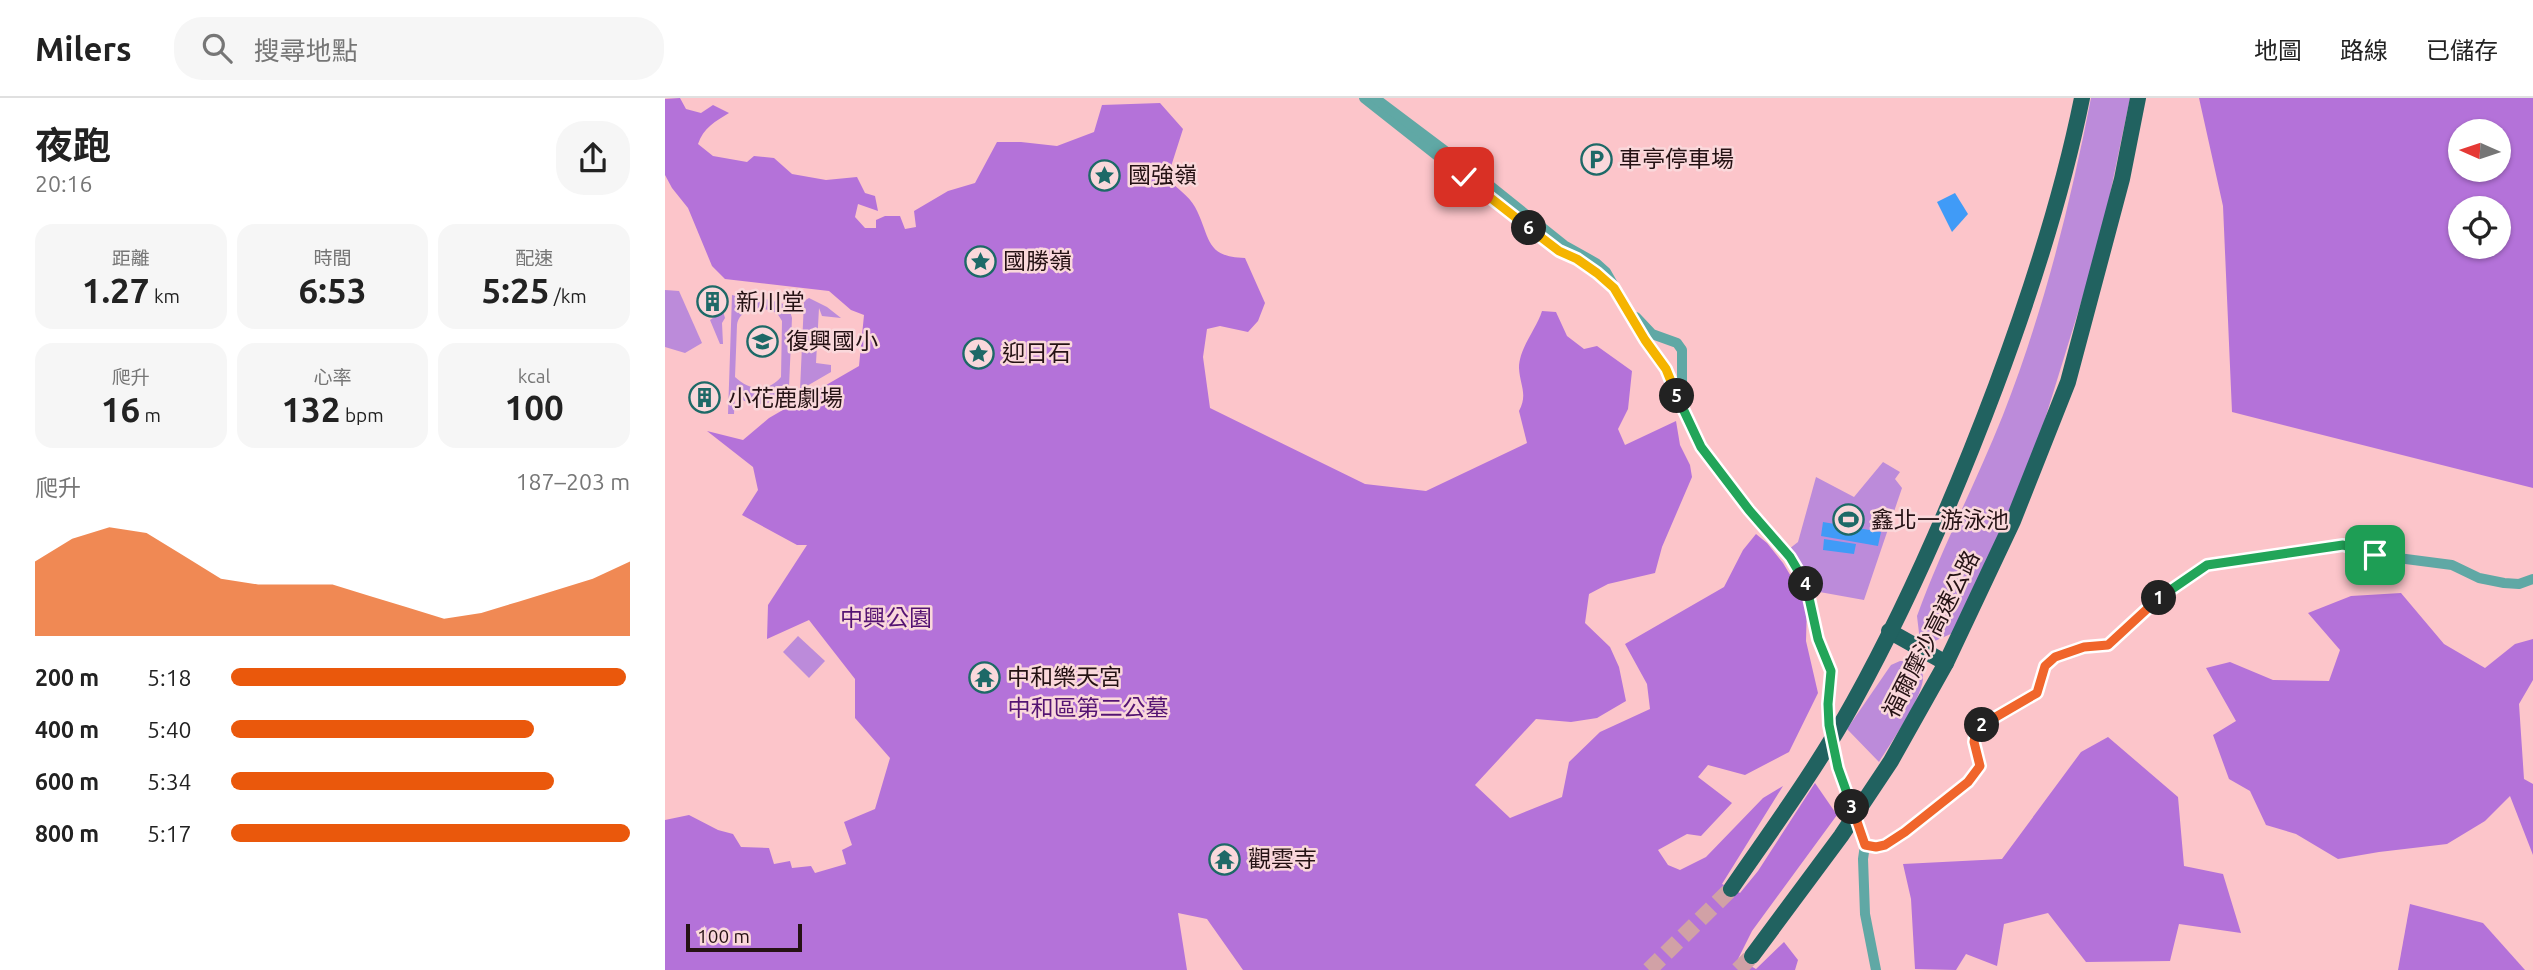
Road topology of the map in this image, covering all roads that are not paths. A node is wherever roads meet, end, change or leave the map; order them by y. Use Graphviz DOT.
graph roads {
  1 [pos="1364,98"];
  2 [pos="1375,98"];
  3 [pos="2082,98"];
  4 [pos="2138,98"];
  5 [pos="1614,288"];
  6 [pos="1622,302"];
  7 [pos="1691,428"];
  8 [pos="2533,579"];
  9 [pos="1889,631"];
  10 [pos="1946,663"];
  11 [pos="1865,845"];
  12 [pos="1731,889"];
  13 [pos="1752,956"];
  14 [pos="1876,970"];
  1 -- 5 [label="street"];
  2 -- 5 [label="street"];
  3 -- 9 [label="highway, 福爾摩沙高速公路"];
  4 -- 10 [label="highway, 福爾摩沙高速公路"];
  5 -- 6 [label="street"];
  6 -- 7 [label="street"];
  6 -- 7 [label="street"];
  7 -- 11 [label="street"];
  8 -- 11 [label="street"];
  9 -- 10 [label="highway"];
  9 -- 12 [label="highway, 福爾摩沙高速公路"];
  10 -- 13 [label="highway, 福爾摩沙高速公路"];
  11 -- 14 [label="street"];
}
